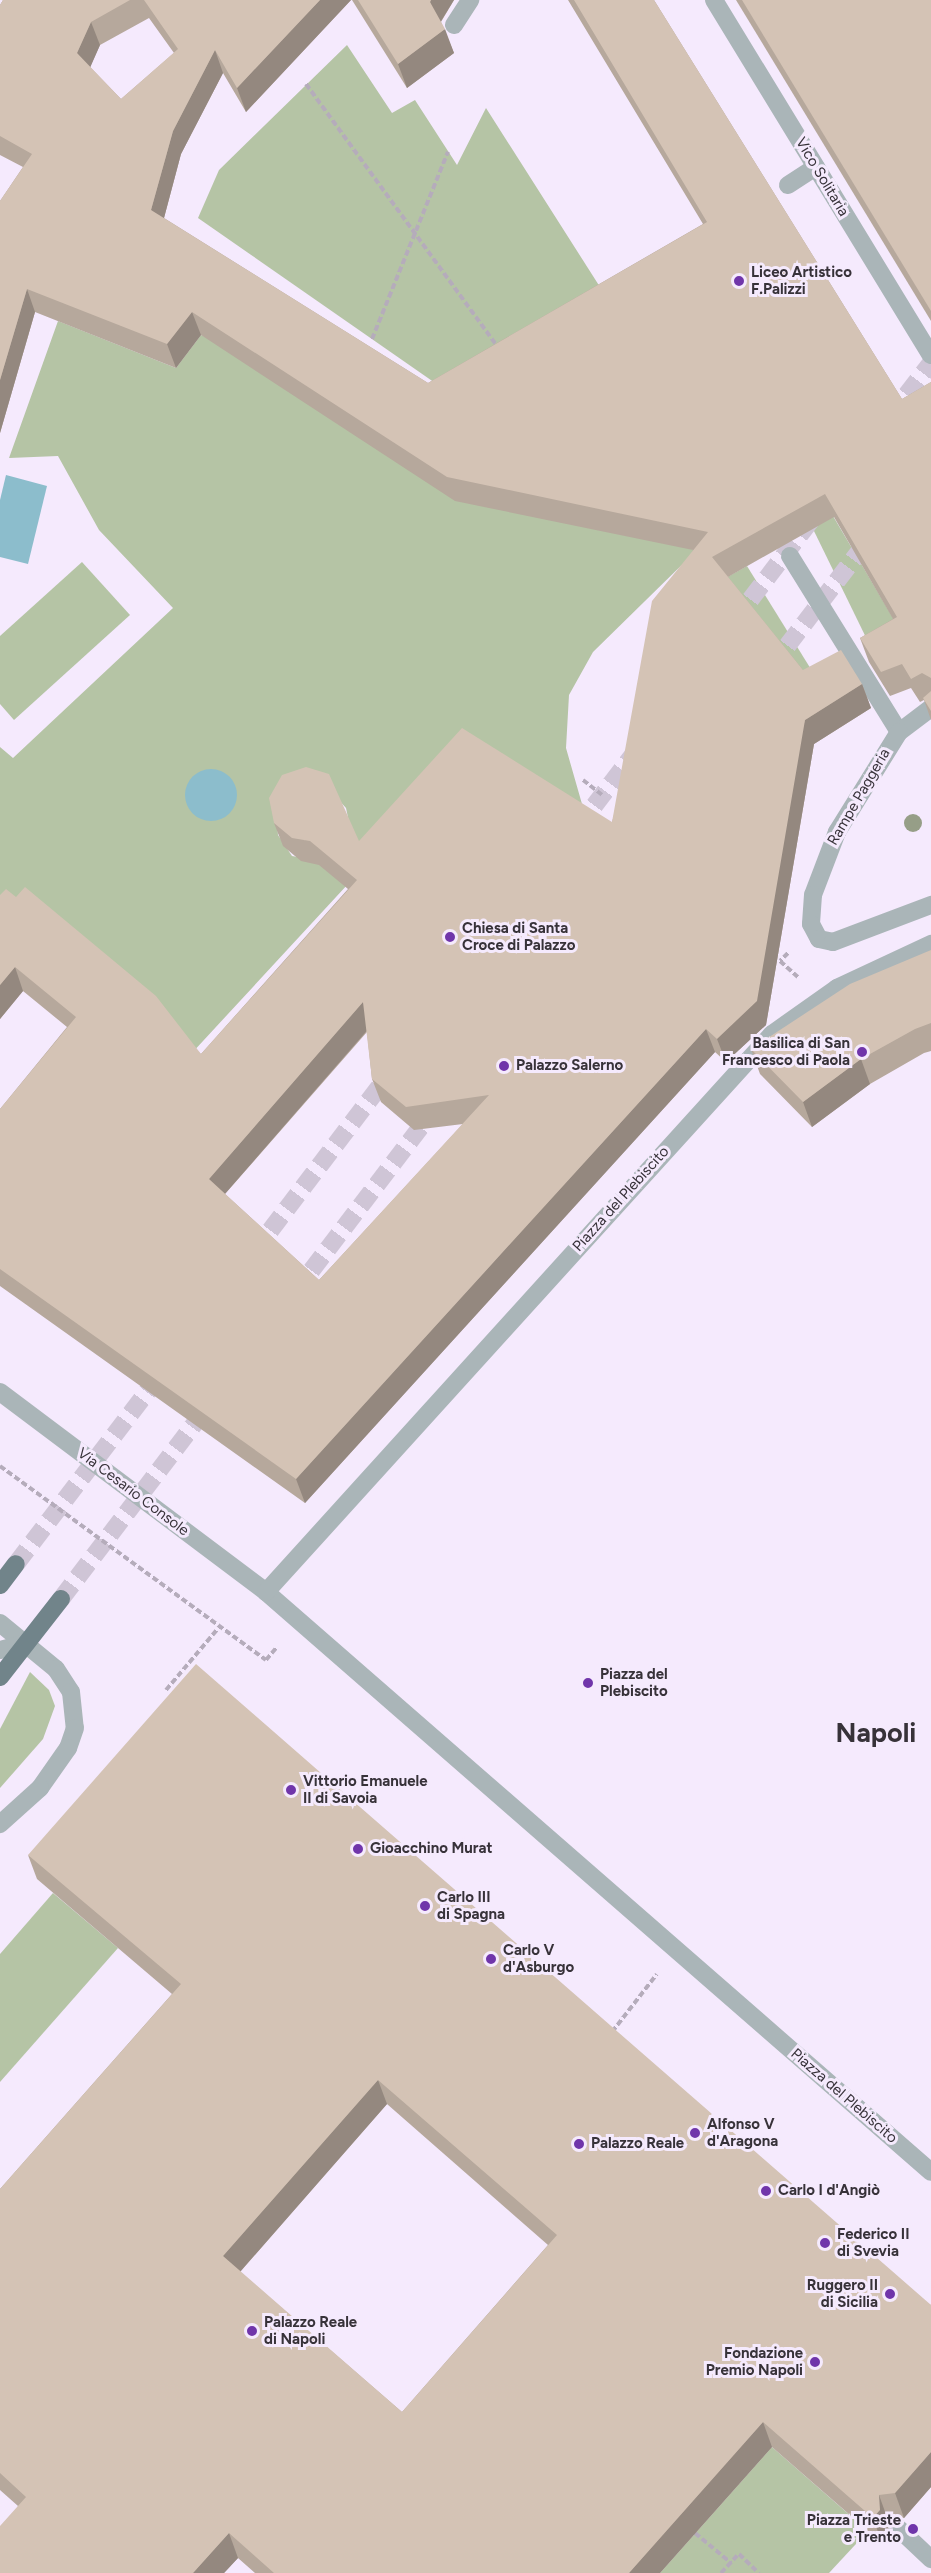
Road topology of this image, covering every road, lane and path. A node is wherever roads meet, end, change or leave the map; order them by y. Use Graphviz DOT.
graph roads {
  1 [pos="470,0"];
  2 [pos="714,0"];
  3 [pos="454,25"];
  4 [pos="306,84"];
  5 [pos="448,152"];
  6 [pos="816,167"];
  7 [pos="788,185"];
  8 [pos="415,233"];
  9 [pos="372,339"];
  10 [pos="499,348"];
  11 [pos="931,355"];
  12 [pos="790,556"];
  13 [pos="931,708"];
  14 [pos="899,732"];
  15 [pos="583,780"];
  16 [pos="602,795"];
  17 [pos="931,905"];
  18 [pos="931,944"];
  19 [pos="0,1392"];
  20 [pos="0,1466"];
  21 [pos="16,1564"];
  22 [pos="0,1585"];
  23 [pos="266,1592"];
  24 [pos="61,1599"];
  25 [pos="299,1621"];
  26 [pos="0,1623"];
  27 [pos="220,1626"];
  28 [pos="26,1643"];
  29 [pos="0,1650"];
  30 [pos="0,1677"];
  31 [pos="166,1690"];
  32 [pos="0,1824"];
  33 [pos="676,1950"];
  34 [pos="606,2040"];
  35 [pos="931,2172"];
  36 [pos="897,2527"];
  37 [pos="695,2533"];
  38 [pos="931,2559"];
  39 [pos="731,2563"];
  40 [pos="721,2573"];
  41 [pos="759,2573"];
  1 -- 3 [label="street"];
  2 -- 6 [label="street, Vico Solitaria"];
  4 -- 8 [label="path"];
  5 -- 8 [label="path"];
  6 -- 7 [label="street"];
  6 -- 11 [label="street, Vico Solitaria"];
  8 -- 9 [label="path"];
  8 -- 10 [label="path"];
  12 -- 14 [label="street"];
  13 -- 14 [label="street, Rampe Paggeria"];
  14 -- 17 [label="street, Rampe Paggeria"];
  15 -- 16 [label="path"];
  18 -- 23 [label="street, Piazza del Plebiscito"];
  19 -- 23 [label="street, Via Cesario Console"];
  20 -- 27 [label="path"];
  21 -- 22 [label="main road"];
  23 -- 25 [label="street, Piazza del Plebiscito"];
  24 -- 28 [label="main road"];
  25 -- 27 [label="path"];
  25 -- 33 [label="street, Piazza del Plebiscito"];
  26 -- 28 [label="street"];
  27 -- 31 [label="path"];
  28 -- 29 [label="street"];
  28 -- 30 [label="main road"];
  28 -- 32 [label="street"];
  33 -- 34 [label="path"];
  33 -- 35 [label="street, Piazza del Plebiscito"];
  36 -- 38 [label="street"];
  37 -- 39 [label="path"];
  39 -- 40 [label="path"];
  39 -- 41 [label="path"];
}
